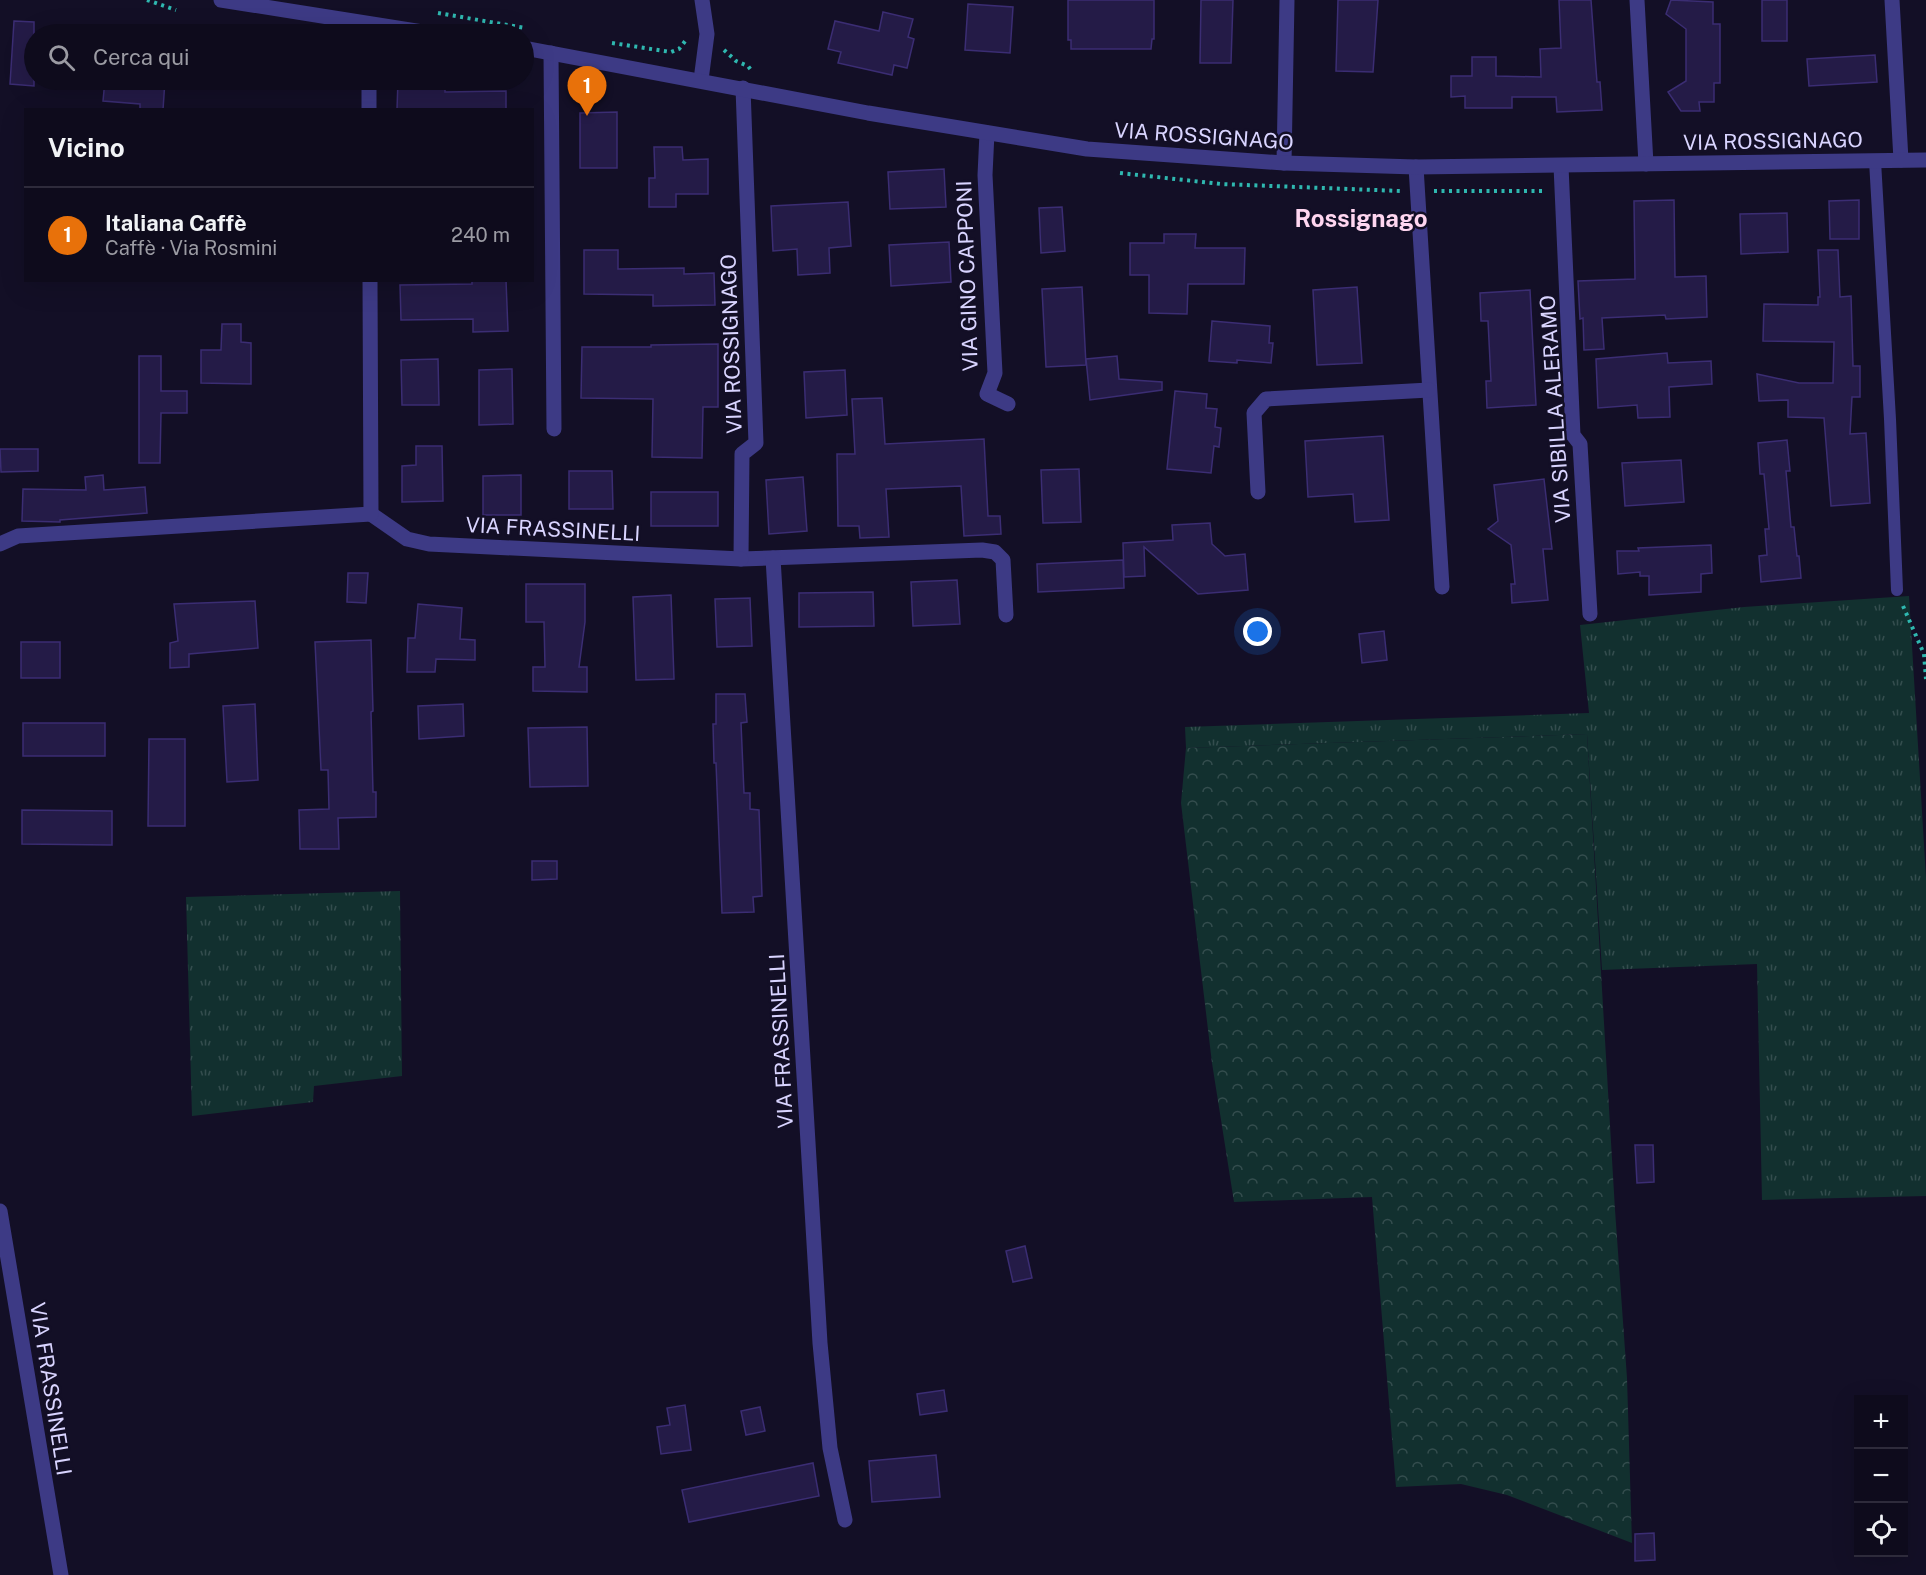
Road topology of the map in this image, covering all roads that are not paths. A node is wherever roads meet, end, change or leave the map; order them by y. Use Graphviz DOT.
graph roads {
  1 [pos="221,0"];
  2 [pos="702,0"];
  3 [pos="1287,0"];
  4 [pos="1637,0"];
  5 [pos="1892,0"];
  6 [pos="272,4"];
  7 [pos="350,24"];
  8 [pos="534,50"];
  9 [pos="551,53"];
  10 [pos="701,80"];
  11 [pos="743,88"];
  12 [pos="369,90"];
  13 [pos="369,108"];
  14 [pos="987,133"];
  15 [pos="1901,160"];
  16 [pos="1926,160"];
  17 [pos="1875,161"];
  18 [pos="1284,163"];
  19 [pos="1646,164"];
  20 [pos="1561,166"];
  21 [pos="1416,167"];
  22 [pos="370,282"];
  23 [pos="1429,390"];
  24 [pos="1008,404"];
  25 [pos="554,429"];
  26 [pos="1258,492"];
  27 [pos="371,514"];
  28 [pos="0,544"];
  29 [pos="772,558"];
  30 [pos="741,559"];
  31 [pos="1442,587"];
  32 [pos="1897,590"];
  33 [pos="1590,614"];
  34 [pos="1006,615"];
  35 [pos="0,1211"];
  36 [pos="845,1520"];
  37 [pos="60,1575"];
  1 -- 6 [label="street"];
  2 -- 10 [label="street"];
  3 -- 18 [label="street"];
  4 -- 19 [label="street"];
  5 -- 15 [label="street"];
  6 -- 7 [label="street"];
  8 -- 9 [label="street, VIA ROSSIGNAGO"];
  9 -- 10 [label="street, VIA ROSSIGNAGO"];
  9 -- 25 [label="street"];
  10 -- 11 [label="street, VIA ROSSIGNAGO"];
  11 -- 14 [label="street, VIA ROSSIGNAGO"];
  11 -- 30 [label="street, VIA ROSSIGNAGO"];
  12 -- 13 [label="street"];
  14 -- 18 [label="street, VIA ROSSIGNAGO"];
  14 -- 24 [label="street, VIA GINO CAPPONI"];
  15 -- 16 [label="street, VIA ROSSIGNAGO"];
  15 -- 17 [label="street, VIA ROSSIGNAGO"];
  17 -- 19 [label="street, VIA ROSSIGNAGO"];
  17 -- 32 [label="lane"];
  18 -- 21 [label="street, VIA ROSSIGNAGO"];
  19 -- 20 [label="street, VIA ROSSIGNAGO"];
  20 -- 21 [label="street, VIA ROSSIGNAGO"];
  20 -- 33 [label="street, VIA SIBILLA ALERAMO"];
  21 -- 23 [label="street"];
  22 -- 27 [label="street"];
  23 -- 26 [label="street"];
  23 -- 31 [label="street"];
  27 -- 28 [label="street"];
  27 -- 30 [label="street, VIA FRASSINELLI"];
  29 -- 30 [label="street"];
  29 -- 34 [label="street"];
  29 -- 36 [label="street, VIA FRASSINELLI"];
  35 -- 37 [label="street, VIA FRASSINELLI"];
}
